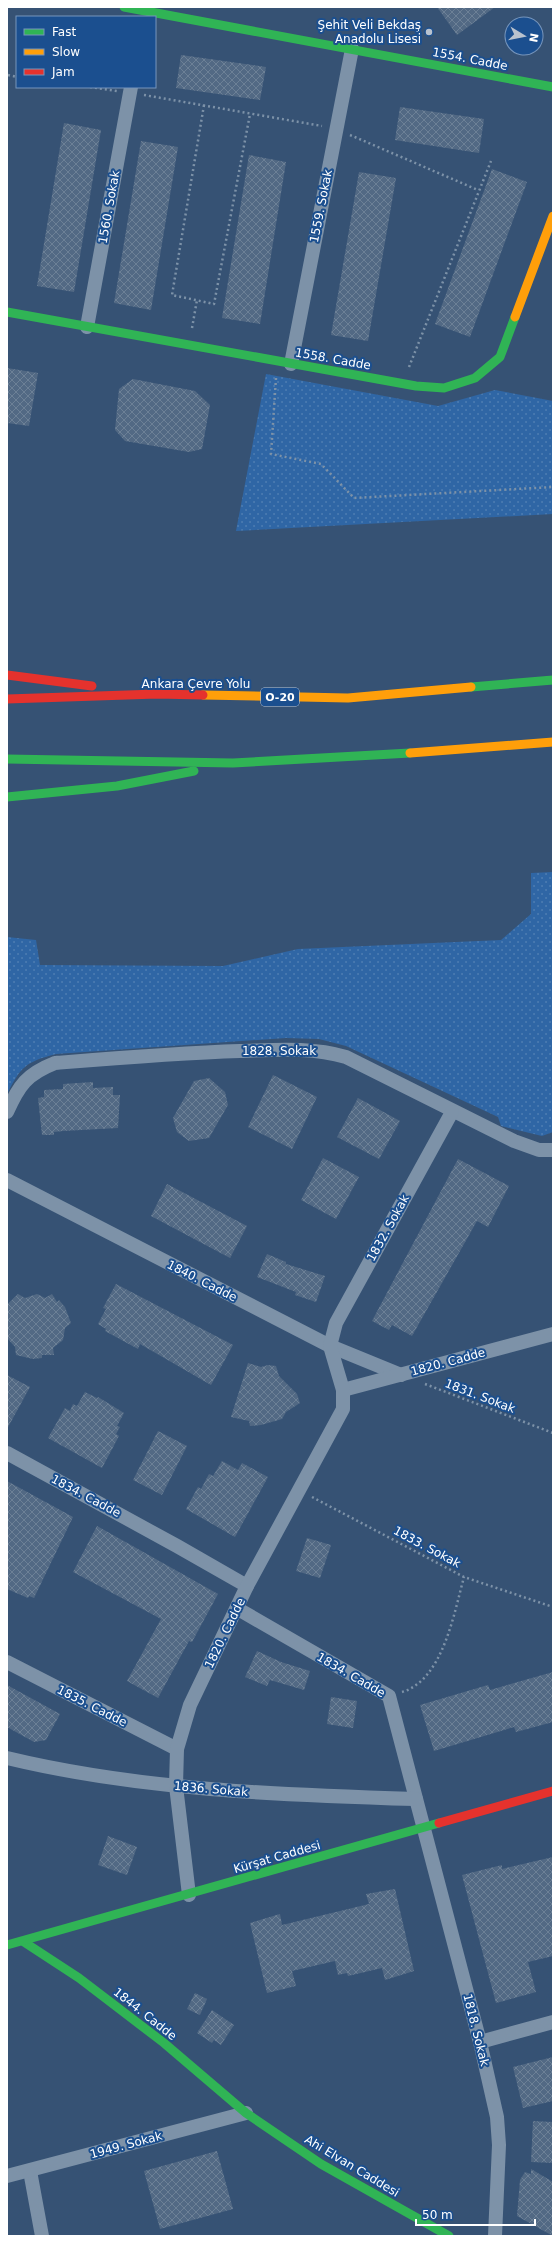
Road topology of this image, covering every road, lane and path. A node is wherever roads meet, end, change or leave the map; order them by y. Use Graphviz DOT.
graph roads {
  1 [pos="124,7"];
  2 [pos="144,14"];
  3 [pos="156,16"];
  4 [pos="156,16"];
  5 [pos="352,49"];
  6 [pos="553,87"];
  7 [pos="136,91"];
  8 [pos="204,105"];
  9 [pos="250,114"];
  10 [pos="336,129"];
  11 [pos="491,161"];
  12 [pos="478,190"];
  13 [pos="553,216"];
  14 [pos="197,300"];
  15 [pos="7,312"];
  16 [pos="87,327"];
  17 [pos="188,345"];
  18 [pos="277,361"];
  19 [pos="291,364"];
  20 [pos="402,384"];
  21 [pos="553,487"];
  22 [pos="7,675"];
  23 [pos="553,680"];
  24 [pos="157,694"];
  25 [pos="7,699"];
  26 [pos="553,742"];
  27 [pos="7,760"];
  28 [pos="233,763"];
  29 [pos="7,797"];
  30 [pos="7,1112"];
  31 [pos="452,1112"];
  32 [pos="553,1150"];
  33 [pos="7,1180"];
  34 [pos="553,1334"];
  35 [pos="330,1346"];
  36 [pos="400,1375"];
  37 [pos="422,1383"];
  38 [pos="343,1390"];
  39 [pos="553,1433"];
  40 [pos="7,1453"];
  41 [pos="299,1490"];
  42 [pos="464,1577"];
  43 [pos="247,1586"];
  44 [pos="553,1607"];
  45 [pos="238,1609"];
  46 [pos="7,1662"];
  47 [pos="389,1696"];
  48 [pos="177,1749"];
  49 [pos="7,1758"];
  50 [pos="176,1786"];
  51 [pos="553,1791"];
  52 [pos="416,1799"];
  53 [pos="422,1828"];
  54 [pos="189,1894"];
  55 [pos="24,1942"];
  56 [pos="7,1945"];
  57 [pos="553,2022"];
  58 [pos="480,2042"];
  59 [pos="246,2113"];
  60 [pos="30,2171"];
  61 [pos="7,2176"];
  62 [pos="42,2236"];
  63 [pos="449,2236"];
  64 [pos="494,2236"];
  1 -- 2 [label="main road, 1554. Cadde"];
  2 -- 3 [label="main road, 1554. Cadde"];
  4 -- 5 [label="main road, 1554. Cadde"];
  5 -- 6 [label="main road, 1554. Cadde"];
  5 -- 10 [label="street, 1559. Sokak"];
  7 -- 8 [label="path"];
  7 -- 16 [label="street, 1560. Sokak"];
  8 -- 9 [label="path"];
  8 -- 14 [label="path"];
  9 -- 10 [label="path"];
  9 -- 14 [label="path"];
  10 -- 12 [label="path"];
  10 -- 19 [label="street, 1559. Sokak"];
  11 -- 12 [label="path"];
  12 -- 20 [label="path"];
  13 -- 20 [label="main road, 1558. Cadde"];
  14 -- 17 [label="path"];
  15 -- 16 [label="main road, 1558. Cadde"];
  16 -- 17 [label="main road, 1558. Cadde"];
  17 -- 18 [label="main road, 1558. Cadde"];
  18 -- 19 [label="main road, 1558. Cadde"];
  18 -- 21 [label="path"];
  19 -- 20 [label="main road, 1558. Cadde"];
  22 -- 24 [label="main road"];
  23 -- 24 [label="main road, Ankara Çevre Yolu / O-20"];
  24 -- 25 [label="main road, Ankara Çevre Yolu / O-20"];
  26 -- 28 [label="main road"];
  27 -- 28 [label="main road"];
  28 -- 29 [label="main road"];
  30 -- 31 [label="street, 1828. Sokak"];
  31 -- 32 [label="street, 1828. Sokak"];
  31 -- 35 [label="street, 1832. Sokak"];
  33 -- 35 [label="street, 1840. Cadde"];
  34 -- 36 [label="street, 1820. Cadde"];
  35 -- 36 [label="street, 1840. Cadde"];
  35 -- 38 [label="street, 1820. Cadde"];
  36 -- 38 [label="street, 1820. Cadde"];
  37 -- 39 [label="path, 1831. Sokak"];
  38 -- 41 [label="street, 1820. Cadde"];
  40 -- 43 [label="street, 1834. Cadde"];
  41 -- 42 [label="path, 1833. Sokak"];
  41 -- 43 [label="street, 1820. Cadde"];
  42 -- 44 [label="path, 1833. Sokak"];
  42 -- 47 [label="path"];
  43 -- 45 [label="street, 1820. Cadde"];
  45 -- 47 [label="street, 1834. Cadde"];
  45 -- 48 [label="street, 1820. Cadde"];
  46 -- 48 [label="street, 1835. Cadde"];
  47 -- 52 [label="street, 1834. Cadde"];
  48 -- 50 [label="street, 1820. Cadde"];
  49 -- 50 [label="street, 1836. Sokak"];
  50 -- 52 [label="street, 1836. Sokak"];
  50 -- 54 [label="street, 1820. Cadde"];
  51 -- 53 [label="main road, Kürşat Caddesi"];
  52 -- 53 [label="street, 1834. Cadde"];
  53 -- 54 [label="main road, Kürşat Caddesi"];
  53 -- 58 [label="street, 1818. Sokak"];
  54 -- 55 [label="main road, Kürşat Caddesi"];
  55 -- 56 [label="main road, Kürşat Caddesi"];
  55 -- 59 [label="main road, 1844. Cadde"];
  57 -- 58 [label="street"];
  58 -- 64 [label="street, 1818. Sokak"];
  59 -- 60 [label="street, 1949. Sokak"];
  59 -- 63 [label="main road, Ahi Elvan Caddesi"];
  60 -- 61 [label="street, 1949. Sokak"];
  60 -- 62 [label="street"];
}
